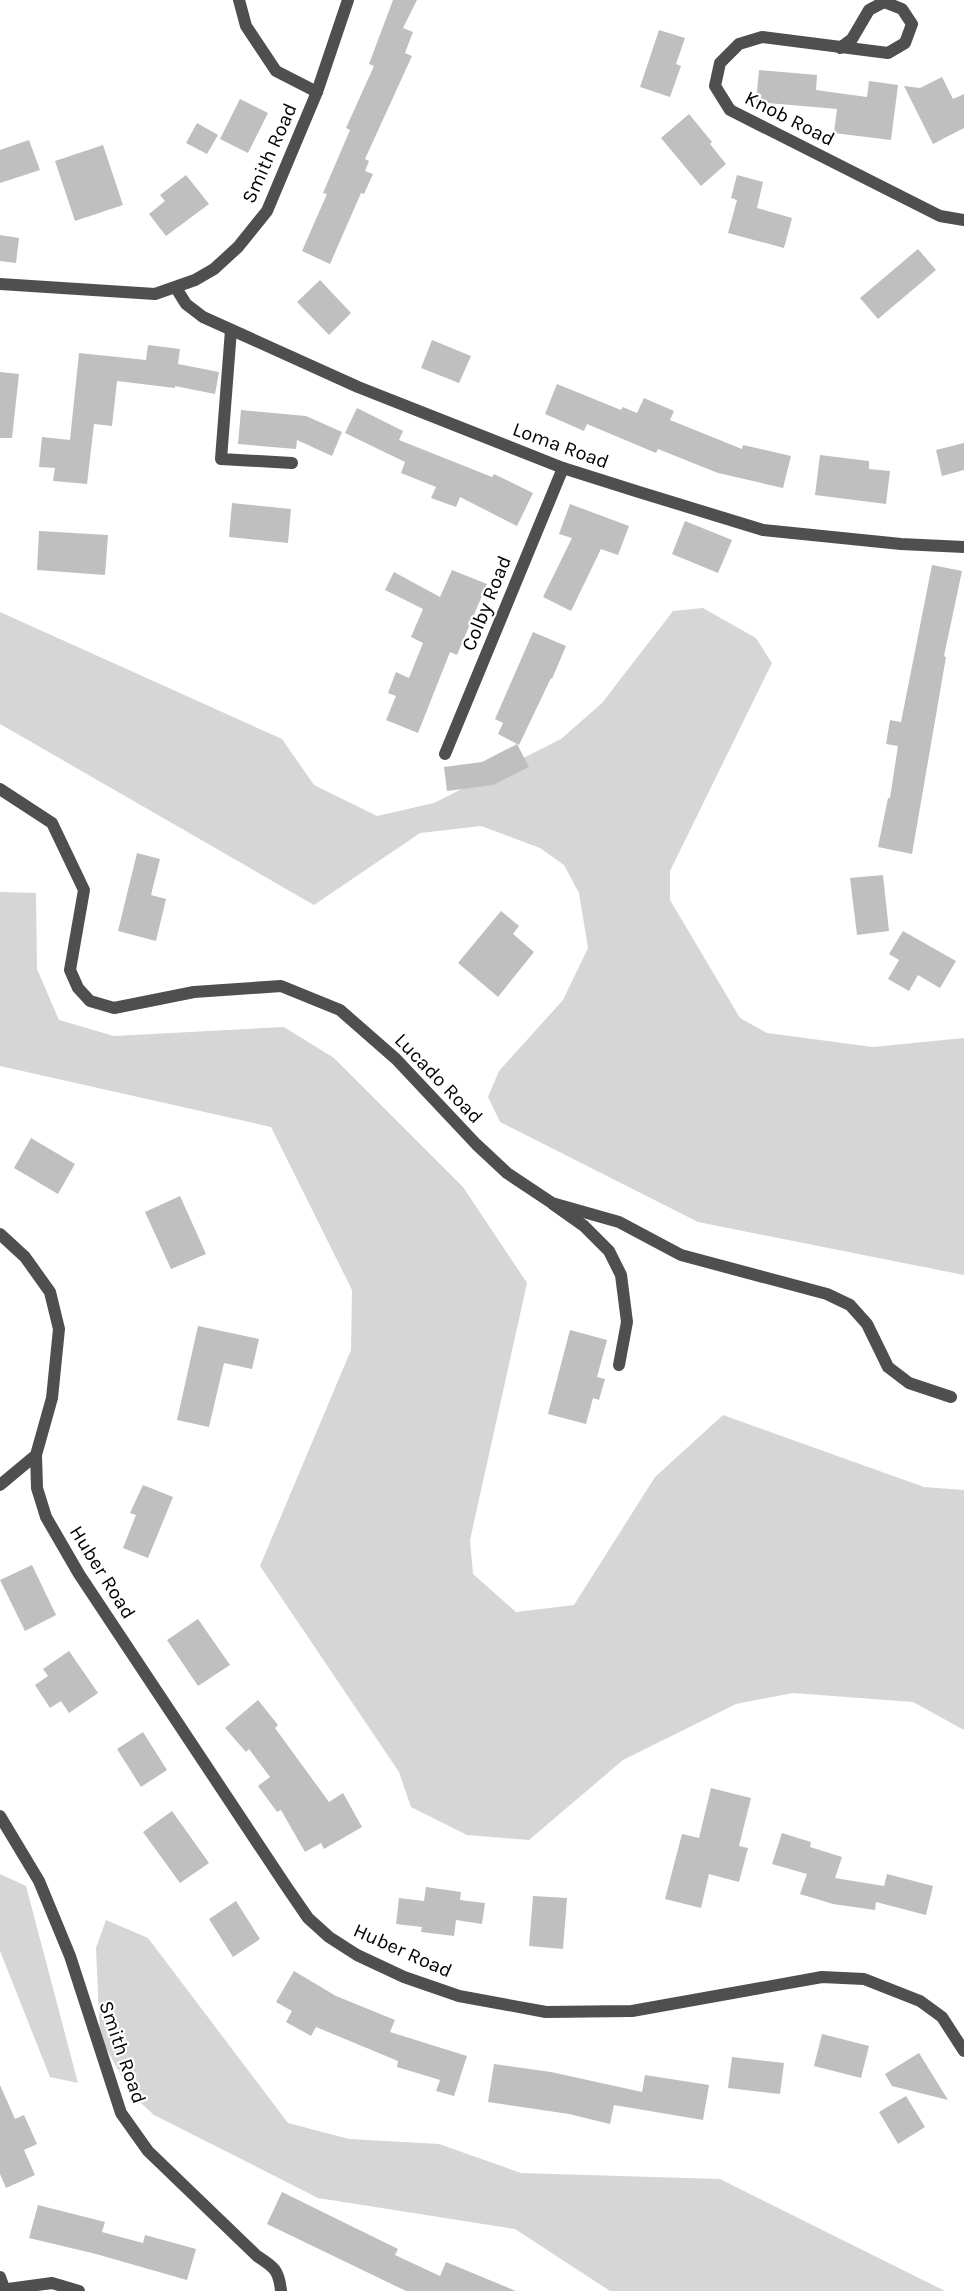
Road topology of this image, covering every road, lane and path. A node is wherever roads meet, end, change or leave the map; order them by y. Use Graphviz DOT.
graph roads {
  1 [pos="238,0"];
  2 [pos="348,0"];
  3 [pos="840,48"];
  4 [pos="317,92"];
  5 [pos="964,220"];
  6 [pos="0,284"];
  7 [pos="176,288"];
  8 [pos="231,330"];
  9 [pos="292,463"];
  10 [pos="563,468"];
  11 [pos="964,547"];
  12 [pos="445,754"];
  13 [pos="0,789"];
  14 [pos="552,1203"];
  15 [pos="0,1233"];
  16 [pos="620,1365"];
  17 [pos="951,1396"];
  18 [pos="36,1455"];
  19 [pos="0,1485"];
  20 [pos="0,1816"];
  21 [pos="3,1829"];
  22 [pos="964,2051"];
  23 [pos="1,2285"];
  24 [pos="79,2291"];
  25 [pos="280,2291"];
  1 -- 4 [label="street"];
  2 -- 4 [label="street, Smith Road"];
  3 -- 3 [label="street, Knob Road"];
  3 -- 5 [label="street, Knob Road"];
  4 -- 7 [label="street, Smith Road"];
  6 -- 7 [label="street, Smith Road"];
  7 -- 8 [label="street, Loma Road"];
  8 -- 9 [label="street"];
  8 -- 10 [label="street, Loma Road"];
  10 -- 11 [label="street, Loma Road"];
  10 -- 12 [label="street, Colby Road"];
  13 -- 14 [label="street, Lucado Road"];
  14 -- 16 [label="street"];
  14 -- 17 [label="street, Lucado Road"];
  15 -- 18 [label="street"];
  18 -- 19 [label="street"];
  18 -- 22 [label="street, Huber Road"];
  20 -- 21 [label="street, Smith Road"];
  21 -- 25 [label="street, Smith Road"];
  23 -- 24 [label="street"];
}
